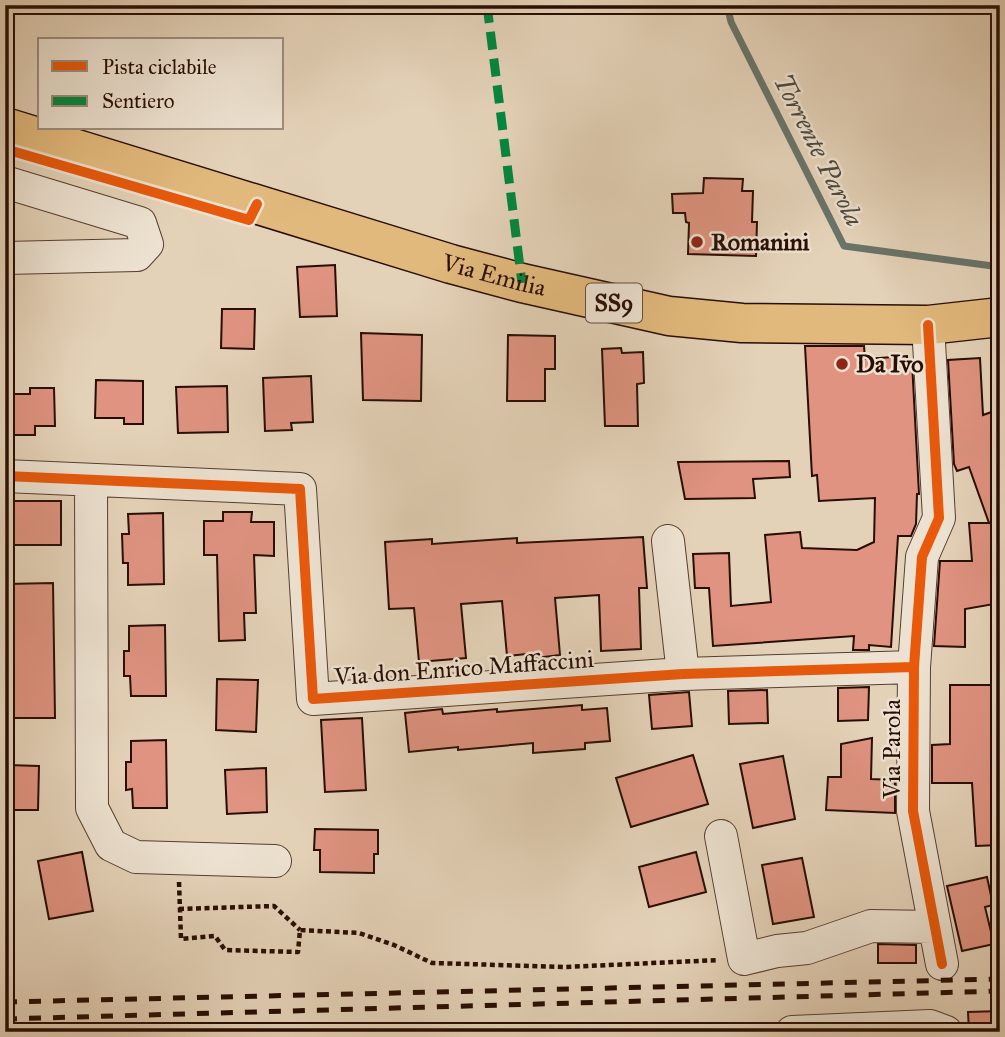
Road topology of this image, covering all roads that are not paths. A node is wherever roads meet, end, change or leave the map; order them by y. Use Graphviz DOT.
graph roads {
  1 [pos="5,127"];
  2 [pos="5,182"];
  3 [pos="5,258"];
  4 [pos="991,318"];
  5 [pos="928,325"];
  6 [pos="5,476"];
  7 [pos="91,480"];
  8 [pos="668,541"];
  9 [pos="914,667"];
  10 [pos="683,674"];
  11 [pos="721,836"];
  12 [pos="275,861"];
  13 [pos="935,927"];
  14 [pos="942,964"];
  15 [pos="812,1031"];
  16 [pos="792,1032"];
  17 [pos="946,1032"];
  1 -- 5 [label="main road, Via Emilia / SS9"];
  2 -- 3 [label="street"];
  4 -- 5 [label="main road, Via Emilia / SS9"];
  5 -- 9 [label="street, Via Parola"];
  6 -- 7 [label="street, Via don Enrico Maffaccini"];
  7 -- 10 [label="street, Via don Enrico Maffaccini"];
  7 -- 12 [label="street"];
  8 -- 10 [label="street"];
  9 -- 10 [label="street, Via don Enrico Maffaccini"];
  9 -- 13 [label="street, Via Parola"];
  11 -- 13 [label="street"];
  13 -- 14 [label="street, Via Parola"];
  15 -- 16 [label="street"];
  15 -- 17 [label="street"];
}
